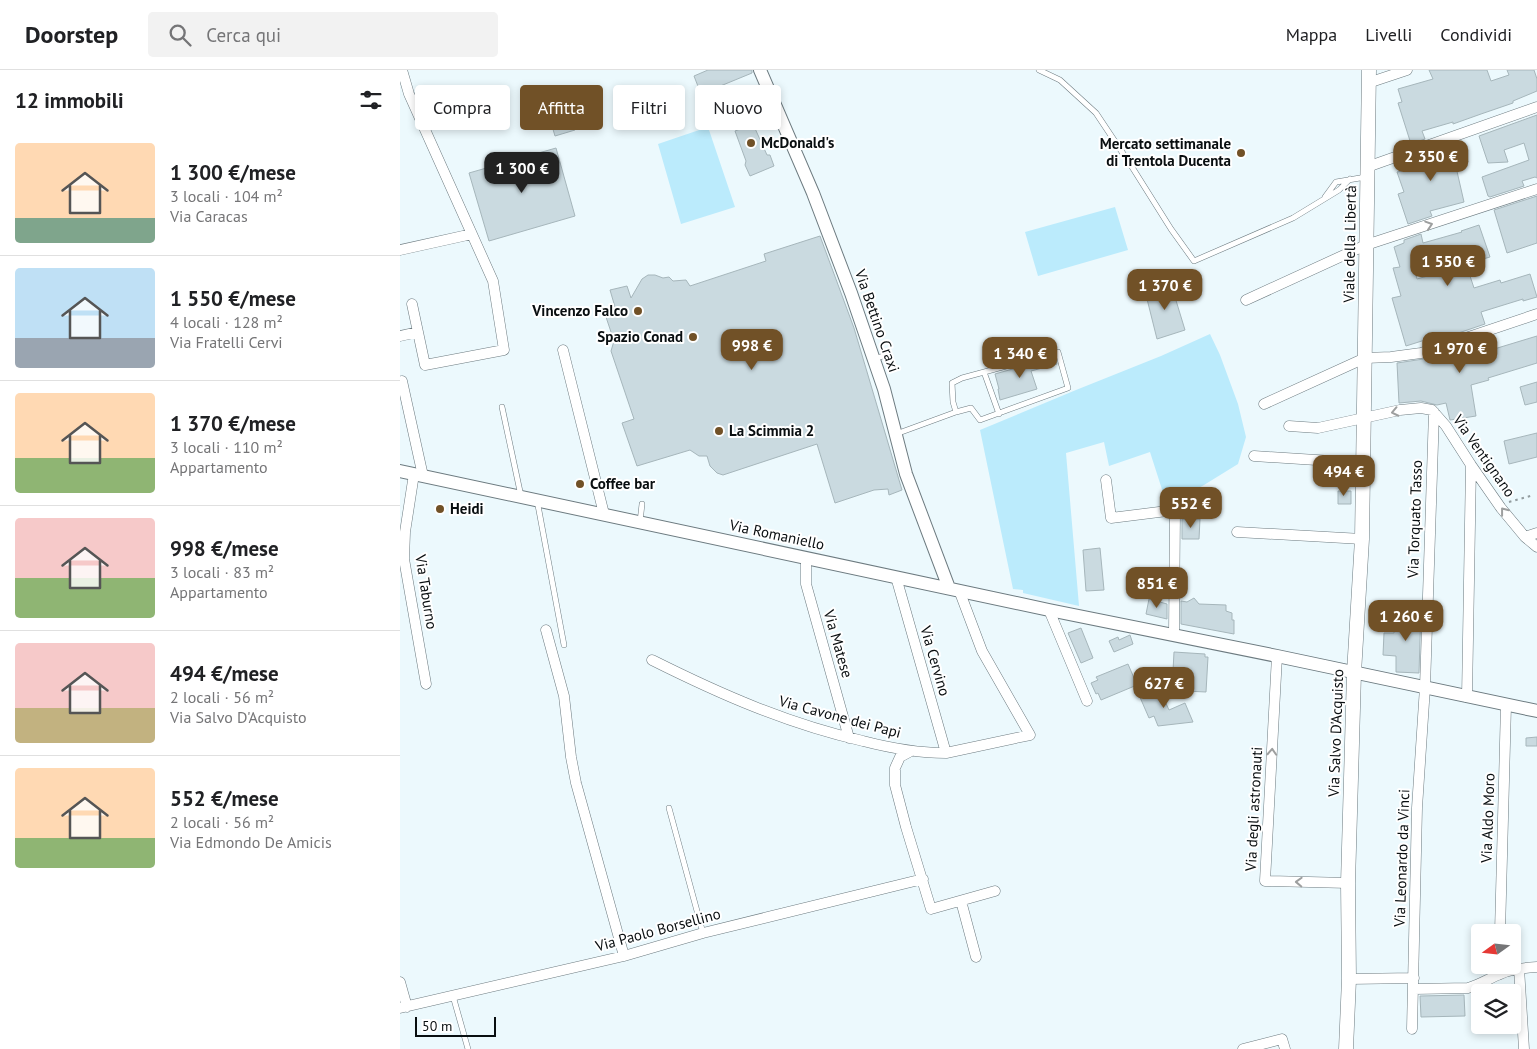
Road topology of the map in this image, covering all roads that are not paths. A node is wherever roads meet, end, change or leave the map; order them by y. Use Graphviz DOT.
graph roads {
  1 [pos="402,70"];
  2 [pos="760,70"];
  3 [pos="1039,70"];
  4 [pos="1407,70"];
  5 [pos="1368,76"];
  6 [pos="1537,108"];
  7 [pos="1367,172"];
  8 [pos="1537,189"];
  9 [pos="472,234"];
  10 [pos="1366,246"];
  11 [pos="400,250"];
  12 [pos="1246,300"];
  13 [pos="412,304"];
  14 [pos="1537,314"];
  15 [pos="418,332"];
  16 [pos="400,336"];
  17 [pos="563,350"];
  18 [pos="886,355"];
  19 [pos="1365,358"];
  20 [pos="874,359"];
  21 [pos="984,372"];
  22 [pos="402,381"];
  23 [pos="1264,404"];
  24 [pos="502,407"];
  25 [pos="956,412"];
  26 [pos="1434,412"];
  27 [pos="999,414"];
  28 [pos="1364,419"];
  29 [pos="1289,426"];
  30 [pos="895,434"];
  31 [pos="1254,456"];
  32 [pos="1363,463"];
  33 [pos="1471,465"];
  34 [pos="400,470"];
  35 [pos="419,475"];
  36 [pos="1106,480"];
  37 [pos="521,497"];
  38 [pos="537,500"];
  39 [pos="642,504"];
  40 [pos="604,514"];
  41 [pos="640,522"];
  42 [pos="1237,532"];
  43 [pos="1537,534"];
  44 [pos="1525,537"];
  45 [pos="1362,538"];
  46 [pos="1537,547"];
  47 [pos="806,558"];
  48 [pos="896,576"];
  49 [pos="954,589"];
  50 [pos="1048,610"];
  51 [pos="546,630"];
  52 [pos="1174,635"];
  53 [pos="564,645"];
  54 [pos="1276,656"];
  55 [pos="652,660"];
  56 [pos="1354,673"];
  57 [pos="426,684"];
  58 [pos="1425,687"];
  59 [pos="1467,697"];
  60 [pos="1087,701"];
  61 [pos="1506,705"];
  62 [pos="1537,711"];
  63 [pos="849,738"];
  64 [pos="911,751"];
  65 [pos="946,753"];
  66 [pos="669,808"];
  67 [pos="923,879"];
  68 [pos="1348,883"];
  69 [pos="995,891"];
  70 [pos="961,901"];
  71 [pos="1500,924"];
  72 [pos="703,933"];
  73 [pos="624,956"];
  74 [pos="976,957"];
  75 [pos="1537,967"];
  76 [pos="1521,968"];
  77 [pos="1493,974"];
  78 [pos="1519,974"];
  79 [pos="1414,978"];
  80 [pos="1349,979"];
  81 [pos="400,982"];
  82 [pos="1414,989"];
  83 [pos="453,996"];
  84 [pos="403,1007"];
  85 [pos="1412,1029"];
  86 [pos="1283,1044"];
  87 [pos="468,1049"];
  88 [pos="1243,1049"];
  89 [pos="1346,1049"];
  90 [pos="1524,1049"];
  1 -- 9 [label="street"];
  2 -- 20 [label="street, Via Bettino Craxi"];
  3 -- 7 [label="lane"];
  4 -- 5 [label="street"];
  5 -- 7 [label="main road, Viale della Libertà"];
  6 -- 7 [label="street"];
  7 -- 10 [label="main road, Viale della Libertà"];
  10 -- 8 [label="street, one-way"];
  9 -- 11 [label="street"];
  9 -- 15 [label="street"];
  10 -- 12 [label="street"];
  10 -- 19 [label="main road, Viale della Libertà"];
  13 -- 15 [label="street"];
  14 -- 19 [label="street"];
  15 -- 16 [label="street"];
  17 -- 40 [label="street"];
  18 -- 20 [label="lane"];
  19 -- 23 [label="street"];
  19 -- 28 [label="main road, Viale della Libertà"];
  20 -- 30 [label="street, Via Bettino Craxi"];
  21 -- 25 [label="lane"];
  21 -- 27 [label="lane"];
  21 -- 27 [label="lane"];
  22 -- 35 [label="street"];
  24 -- 37 [label="lane"];
  25 -- 27 [label="lane"];
  25 -- 30 [label="lane"];
  26 -- 28 [label="street, Via Ventignano, one-way"];
  26 -- 33 [label="street, Via Ventignano"];
  26 -- 58 [label="street, Via Torquato Tasso"];
  28 -- 29 [label="street, Via Ventignano"];
  28 -- 32 [label="main road, Via Salvo D'Acquisto"];
  30 -- 49 [label="street, Via Bettino Craxi"];
  31 -- 32 [label="street"];
  32 -- 45 [label="main road, Via Salvo D'Acquisto"];
  44 -- 33 [label="street, Via Ventignano, one-way"];
  33 -- 59 [label="street"];
  34 -- 35 [label="street, Via Romaniello"];
  35 -- 37 [label="street, Via Romaniello"];
  35 -- 57 [label="street, Via Taburno"];
  36 -- 52 [label="street"];
  37 -- 38 [label="street, Via Romaniello"];
  38 -- 40 [label="street, Via Romaniello"];
  38 -- 53 [label="lane"];
  39 -- 41 [label="lane"];
  40 -- 41 [label="street, Via Romaniello"];
  41 -- 47 [label="street, Via Romaniello"];
  42 -- 45 [label="street"];
  43 -- 44 [label="street"];
  44 -- 46 [label="street, Via Ventignano"];
  45 -- 56 [label="main road, Via Salvo D'Acquisto"];
  47 -- 48 [label="street, Via Romaniello"];
  47 -- 63 [label="street, Via Matese"];
  48 -- 49 [label="street, Via Romaniello"];
  48 -- 65 [label="street, Via Cervino"];
  49 -- 50 [label="street, Via Romaniello"];
  49 -- 65 [label="street, Via Cavone dei Papi"];
  50 -- 52 [label="street, Via Romaniello"];
  50 -- 60 [label="street"];
  51 -- 73 [label="street"];
  52 -- 54 [label="street, Via Romaniello"];
  54 -- 56 [label="street, Via Romaniello"];
  68 -- 54 [label="street, Via degli astronauti, one-way"];
  55 -- 63 [label="street, Via Cavone dei Papi"];
  56 -- 58 [label="street, Via Romaniello"];
  56 -- 68 [label="main road, Via Salvo D'Acquisto"];
  58 -- 59 [label="street, Via Romaniello"];
  58 -- 79 [label="street, Via Leonardo da Vinci"];
  59 -- 61 [label="street, Via Romaniello"];
  61 -- 62 [label="street, Via Romaniello"];
  61 -- 71 [label="street, Via Aldo Moro"];
  63 -- 64 [label="street, Via Cavone dei Papi"];
  64 -- 65 [label="street, Via Cavone dei Papi"];
  64 -- 67 [label="street"];
  66 -- 72 [label="lane"];
  67 -- 70 [label="street"];
  67 -- 72 [label="street, Via Paolo Borsellino"];
  68 -- 80 [label="main road, Via Salvo D'Acquisto"];
  69 -- 70 [label="street"];
  70 -- 74 [label="street"];
  72 -- 73 [label="street, Via Paolo Borsellino"];
  73 -- 83 [label="street, Via Paolo Borsellino"];
  75 -- 76 [label="street"];
  77 -- 82 [label="street"];
  78 -- 90 [label="street"];
  79 -- 80 [label="street"];
  79 -- 82 [label="street, Via Leonardo da Vinci"];
  80 -- 89 [label="main road, Via Salvo D'Acquisto"];
  81 -- 84 [label="street"];
  82 -- 85 [label="street, Via Leonardo da Vinci"];
  83 -- 84 [label="street, Via Paolo Borsellino"];
  83 -- 87 [label="lane"];
  86 -- 88 [label="street"];
}
